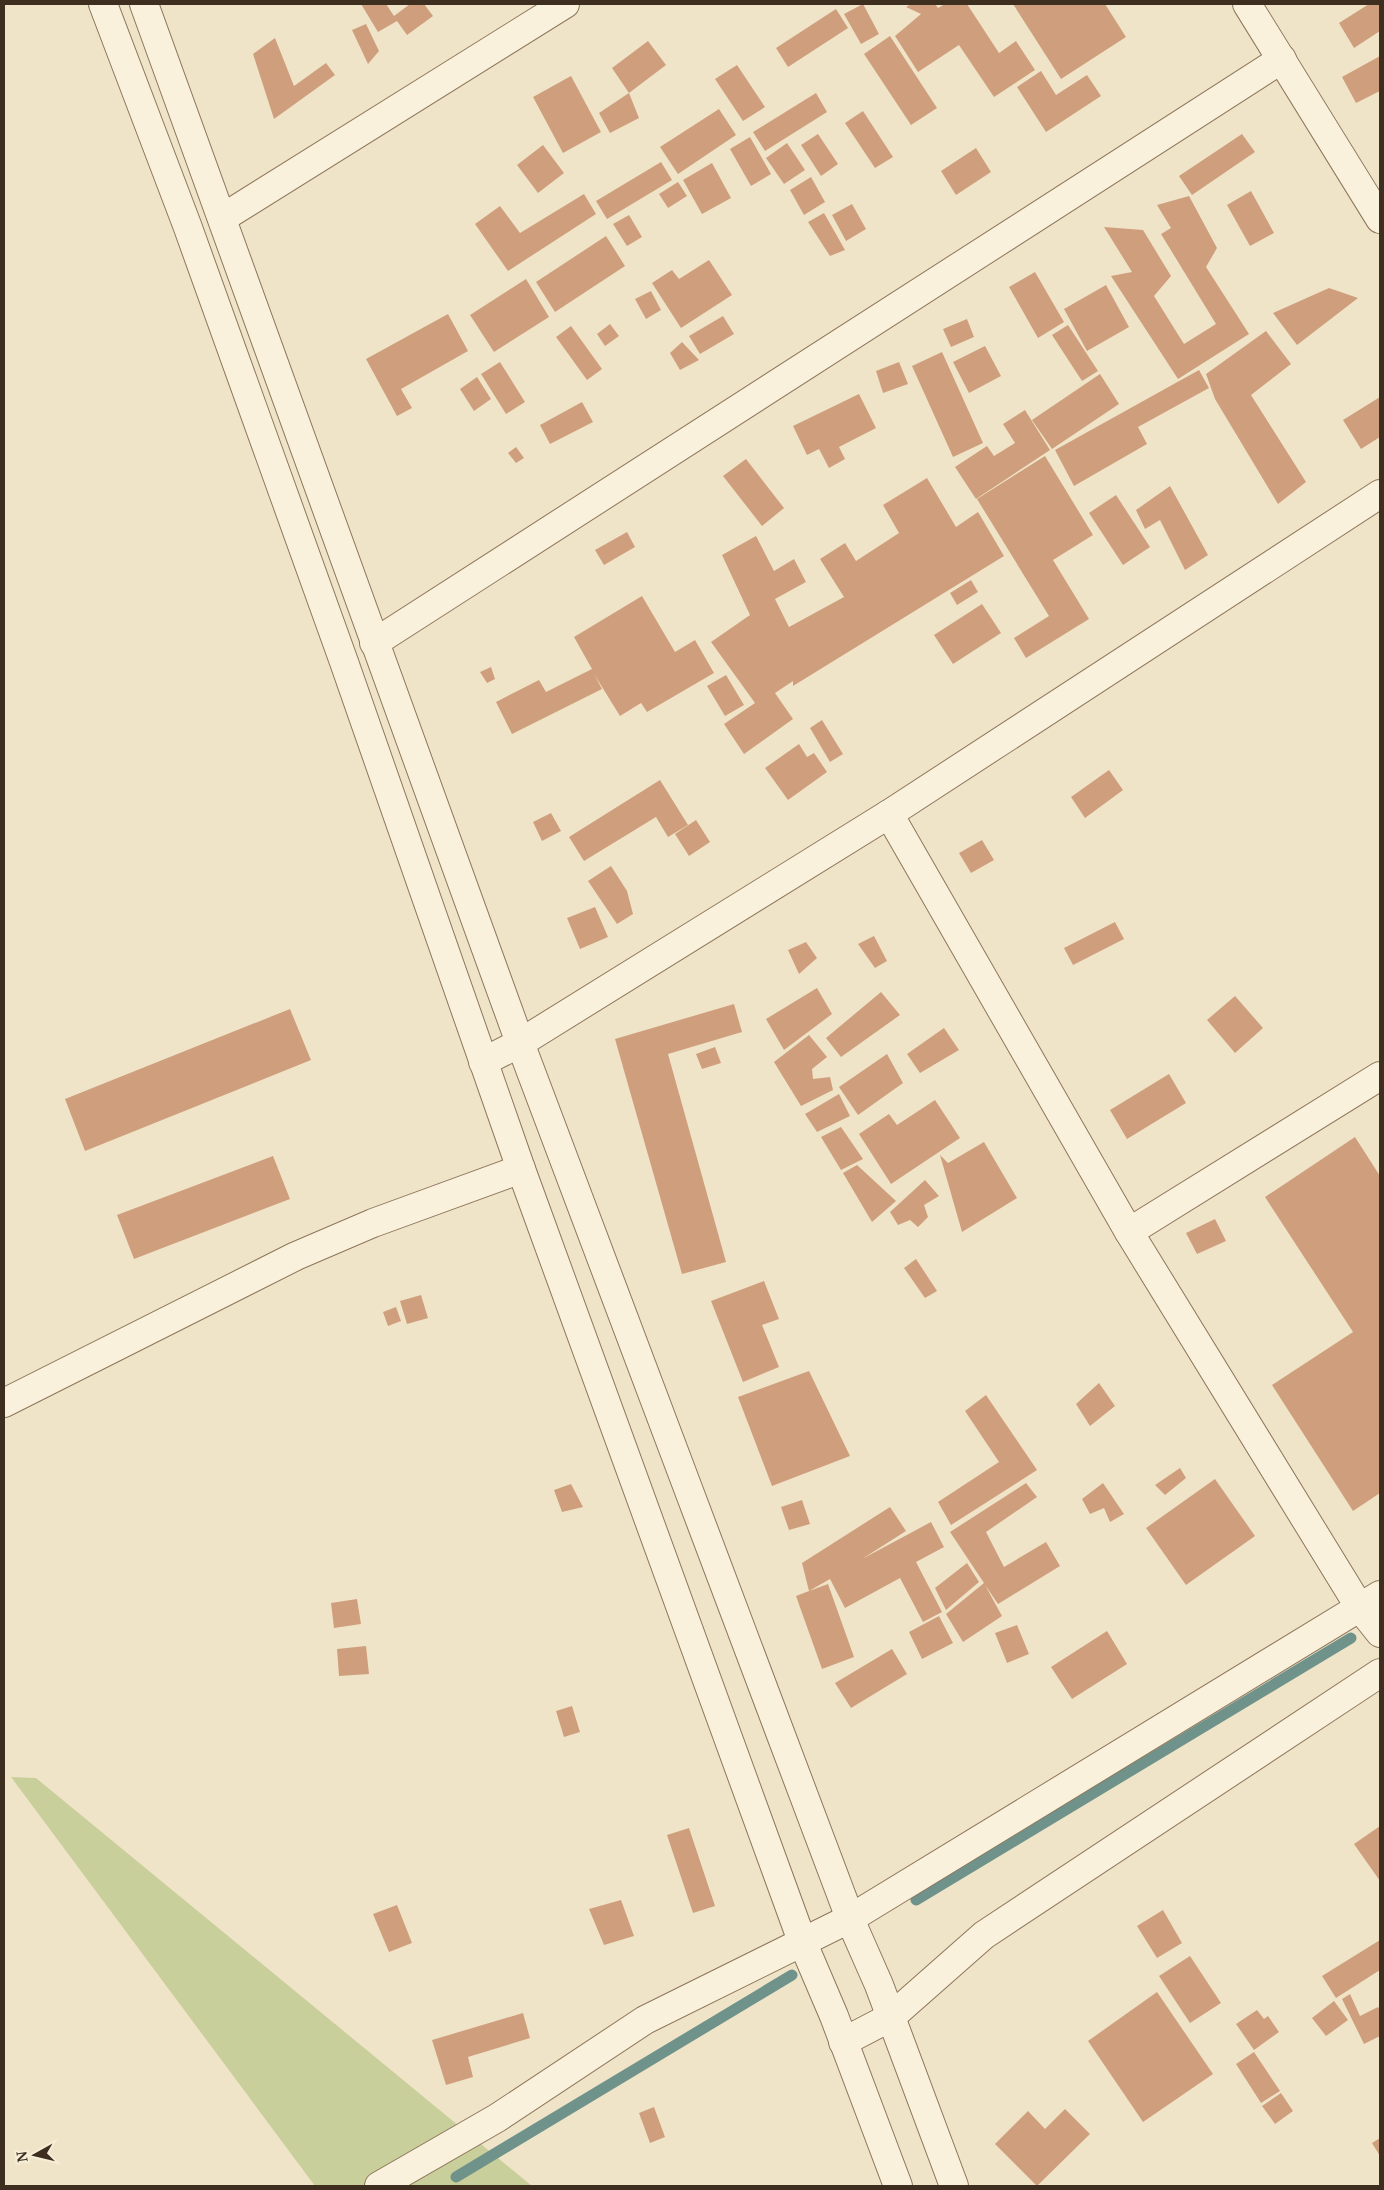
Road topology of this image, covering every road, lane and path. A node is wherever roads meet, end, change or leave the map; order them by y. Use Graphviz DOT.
graph roads {
  1 [pos="103,4"];
  2 [pos="144,4"];
  3 [pos="566,4"];
  4 [pos="1246,4"];
  5 [pos="1282,59"];
  6 [pos="224,217"];
  7 [pos="1380,219"];
  8 [pos="1380,494"];
  9 [pos="374,643"];
  10 [pos="889,814"];
  11 [pos="520,1043"];
  12 [pos="483,1062"];
  13 [pos="1380,1076"];
  14 [pos="521,1169"];
  15 [pos="1129,1232"];
  16 [pos="4,1403"];
  17 [pos="1370,1602"];
  18 [pos="1380,1633"];
  19 [pos="1380,1673"];
  20 [pos="851,1918"];
  21 [pos="802,1941"];
  22 [pos="891,2017"];
  23 [pos="843,2042"];
  24 [pos="379,2186"];
  25 [pos="898,2186"];
  26 [pos="954,2186"];
  1 -- 12 [label="street"];
  2 -- 6 [label="street"];
  3 -- 6 [label="street"];
  4 -- 5 [label="street"];
  5 -- 7 [label="street"];
  5 -- 9 [label="street"];
  6 -- 9 [label="street"];
  8 -- 10 [label="street"];
  9 -- 11 [label="street"];
  10 -- 11 [label="street"];
  10 -- 15 [label="street"];
  11 -- 12 [label="street"];
  11 -- 20 [label="street"];
  12 -- 14 [label="street"];
  13 -- 15 [label="street"];
  14 -- 16 [label="street"];
  14 -- 21 [label="street"];
  15 -- 17 [label="street"];
  17 -- 18 [label="street"];
  17 -- 20 [label="street"];
  19 -- 22 [label="street"];
  20 -- 21 [label="street"];
  20 -- 22 [label="street"];
  21 -- 23 [label="street"];
  21 -- 24 [label="street"];
  22 -- 23 [label="street"];
  22 -- 26 [label="street"];
  23 -- 25 [label="street"];
}
